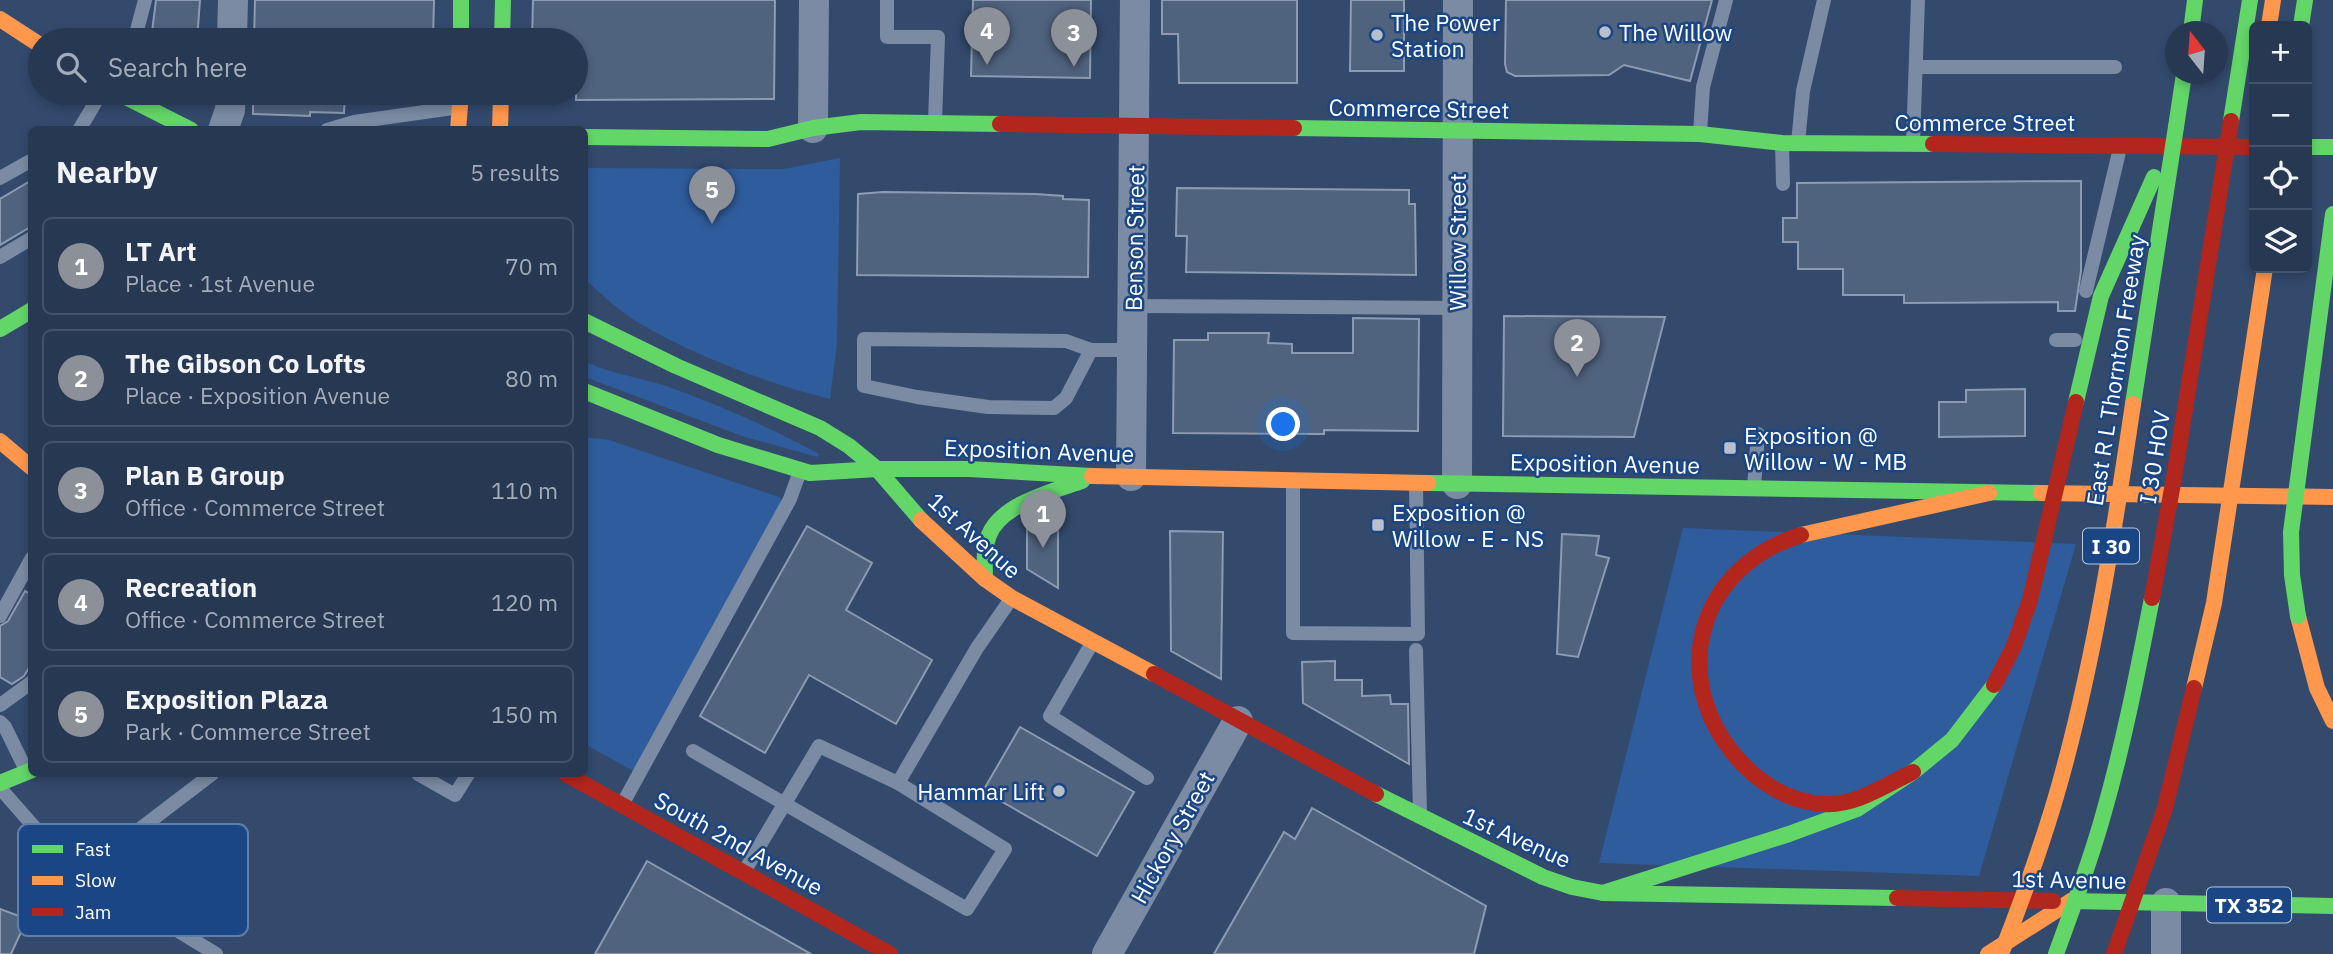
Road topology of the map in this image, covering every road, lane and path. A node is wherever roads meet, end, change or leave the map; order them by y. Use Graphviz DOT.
graph roads {
  1 [pos="145,0"];
  2 [pos="233,0"];
  3 [pos="461,0"];
  4 [pos="503,0"];
  5 [pos="814,0"];
  6 [pos="887,0"];
  7 [pos="1135,0"];
  8 [pos="1458,0"];
  9 [pos="1726,0"];
  10 [pos="1824,0"];
  11 [pos="1918,0"];
  12 [pos="2195,0"];
  13 [pos="2250,0"];
  14 [pos="2273,0"];
  15 [pos="2305,0"];
  16 [pos="0,19"];
  17 [pos="2192,21"];
  18 [pos="2270,21"];
  19 [pos="2302,21"];
  20 [pos="138,28"];
  21 [pos="232,28"];
  22 [pos="461,28"];
  23 [pos="502,28"];
  24 [pos="28,37"];
  25 [pos="1917,67"];
  26 [pos="2115,67"];
  27 [pos="2182,84"];
  28 [pos="94,105"];
  29 [pos="141,105"];
  30 [pos="230,105"];
  31 [pos="437,105"];
  32 [pos="459,105"];
  33 [pos="460,105"];
  34 [pos="501,105"];
  35 [pos="160,115"];
  36 [pos="935,123"];
  37 [pos="81,126"];
  38 [pos="172,126"];
  39 [pos="183,126"];
  40 [pos="224,126"];
  41 [pos="340,126"];
  42 [pos="452,126"];
  43 [pos="458,126"];
  44 [pos="500,126"];
  45 [pos="1135,126"];
  46 [pos="2176,127"];
  47 [pos="813,128"];
  48 [pos="1457,131"];
  49 [pos="1700,134"];
  50 [pos="588,138"];
  51 [pos="1790,143"];
  52 [pos="1913,144"];
  53 [pos="2120,145"];
  54 [pos="2312,147"];
  55 [pos="2333,147"];
  56 [pos="2249,152"];
  57 [pos="28,162"];
  58 [pos="0,178"];
  59 [pos="1783,184"];
  60 [pos="2333,214"];
  61 [pos="28,240"];
  62 [pos="0,257"];
  63 [pos="2264,273"];
  64 [pos="2083,302"];
  65 [pos="1133,306"];
  66 [pos="1457,308"];
  67 [pos="28,312"];
  68 [pos="588,323"];
  69 [pos="625,325"];
  70 [pos="0,328"];
  71 [pos="2056,340"];
  72 [pos="2074,340"];
  73 [pos="1091,350"];
  74 [pos="1132,351"];
  75 [pos="676,366"];
  76 [pos="588,393"];
  77 [pos="588,410"];
  78 [pos="649,418"];
  79 [pos="1758,434"];
  80 [pos="0,441"];
  81 [pos="0,461"];
  82 [pos="28,466"];
  83 [pos="28,469"];
  84 [pos="877,469"];
  85 [pos="800,471"];
  86 [pos="1097,476"];
  87 [pos="1131,477"];
  88 [pos="2196,477"];
  89 [pos="1293,480"];
  90 [pos="1416,483"];
  91 [pos="1457,484"];
  92 [pos="1754,489"];
  93 [pos="1989,493"];
  94 [pos="2333,498"];
  95 [pos="2190,514"];
  96 [pos="28,565"];
  97 [pos="985,579"];
  98 [pos="1012,598"];
  99 [pos="0,616"];
  100 [pos="1093,642"];
  101 [pos="1416,650"];
  102 [pos="28,685"];
  103 [pos="0,705"];
  104 [pos="1238,721"];
  105 [pos="2333,721"];
  106 [pos="0,722"];
  107 [pos="693,751"];
  108 [pos="28,769"];
  109 [pos="28,772"];
  110 [pos="1913,772"];
  111 [pos="208,777"];
  112 [pos="423,777"];
  113 [pos="466,777"];
  114 [pos="572,777"];
  115 [pos="1147,778"];
  116 [pos="898,783"];
  117 [pos="0,786"];
  118 [pos="623,803"];
  119 [pos="785,803"];
  120 [pos="1421,818"];
  121 [pos="32,824"];
  122 [pos="146,824"];
  123 [pos="744,872"];
  124 [pos="2103,884"];
  125 [pos="1603,893"];
  126 [pos="2071,901"];
  127 [pos="2166,903"];
  128 [pos="2333,906"];
  129 [pos="2091,918"];
  130 [pos="187,936"];
  131 [pos="216,954"];
  132 [pos="890,954"];
  133 [pos="1107,954"];
  134 [pos="1988,954"];
  135 [pos="2001,954"];
  136 [pos="2056,954"];
  137 [pos="2114,954"];
  138 [pos="2166,954"];
  1 -- 20 [label="lane"];
  2 -- 21 [label="street"];
  3 -- 22 [label="main road"];
  4 -- 23 [label="main road"];
  5 -- 47 [label="street"];
  6 -- 36 [label="lane"];
  7 -- 45 [label="street, Benson Street"];
  8 -- 48 [label="street, Willow Street"];
  9 -- 49 [label="lane"];
  10 -- 51 [label="lane"];
  11 -- 25 [label="lane"];
  12 -- 17 [label="main road"];
  13 -- 136 [label="main road, I 30 HOV, bridge"];
  14 -- 18 [label="main road"];
  15 -- 19 [label="main road"];
  16 -- 24 [label="main road"];
  25 -- 26 [label="lane"];
  25 -- 52 [label="lane"];
  27 -- 46 [label="main road, East R L Thornton Freeway / I 30"];
  28 -- 37 [label="lane"];
  29 -- 35 [label="main road"];
  30 -- 40 [label="street"];
  31 -- 41 [label="lane"];
  32 -- 42 [label="main road"];
  33 -- 43 [label="main road"];
  34 -- 44 [label="main road"];
  35 -- 38 [label="main road"];
  35 -- 39 [label="main road"];
  36 -- 45 [label="main road, Commerce Street"];
  36 -- 47 [label="main road, Commerce Street"];
  45 -- 48 [label="main road, Commerce Street"];
  45 -- 65 [label="street, Benson Street"];
  46 -- 110 [label="main road, bridge"];
  46 -- 135 [label="main road, East R L Thornton Freeway / I 30, bridge"];
  47 -- 50 [label="main road, Commerce Street"];
  48 -- 49 [label="main road, Commerce Street"];
  48 -- 66 [label="street, Willow Street"];
  49 -- 51 [label="main road, Commerce Street"];
  51 -- 52 [label="main road, Commerce Street"];
  51 -- 59 [label="lane"];
  52 -- 53 [label="main road, Commerce Street"];
  53 -- 56 [label="main road, Commerce Street"];
  53 -- 64 [label="lane"];
  54 -- 55 [label="main road"];
  57 -- 58 [label="lane"];
  60 -- 105 [label="main road, bridge"];
  61 -- 62 [label="lane"];
  63 -- 137 [label="main road, bridge"];
  65 -- 66 [label="lane"];
  65 -- 74 [label="street, Benson Street"];
  66 -- 91 [label="street, Willow Street"];
  67 -- 70 [label="main road"];
  68 -- 75 [label="main road"];
  69 -- 75 [label="main road"];
  71 -- 72 [label="lane"];
  73 -- 73 [label="lane"];
  73 -- 74 [label="lane"];
  74 -- 87 [label="street, Benson Street"];
  75 -- 84 [label="main road"];
  76 -- 78 [label="main road, Exposition Avenue"];
  77 -- 78 [label="main road"];
  78 -- 85 [label="main road, Exposition Avenue"];
  79 -- 92 [label="lane"];
  80 -- 82 [label="main road"];
  81 -- 83 [label="main road"];
  84 -- 85 [label="main road, Exposition Avenue"];
  84 -- 86 [label="main road, Exposition Avenue"];
  84 -- 97 [label="main road, 1st Avenue"];
  85 -- 118 [label="lane"];
  86 -- 87 [label="main road, Exposition Avenue"];
  86 -- 97 [label="main road"];
  87 -- 89 [label="main road, Exposition Avenue"];
  88 -- 95 [label="main road, I 30 HOV"];
  89 -- 90 [label="main road, Exposition Avenue"];
  89 -- 90 [label="lane"];
  90 -- 91 [label="main road, Exposition Avenue"];
  91 -- 92 [label="main road, Exposition Avenue"];
  92 -- 93 [label="main road, Exposition Avenue"];
  93 -- 94 [label="main road, Exposition Avenue"];
  93 -- 110 [label="main road"];
  96 -- 99 [label="lane"];
  97 -- 98 [label="main road, 1st Avenue"];
  98 -- 100 [label="main road, 1st Avenue"];
  98 -- 116 [label="lane"];
  100 -- 104 [label="main road, 1st Avenue"];
  100 -- 115 [label="lane"];
  101 -- 120 [label="lane"];
  102 -- 103 [label="lane"];
  104 -- 120 [label="main road, 1st Avenue"];
  104 -- 133 [label="street, Hickory Street"];
  106 -- 108 [label="lane"];
  107 -- 119 [label="lane"];
  109 -- 117 [label="main road"];
  110 -- 125 [label="main road"];
  111 -- 122 [label="lane"];
  112 -- 113 [label="lane"];
  114 -- 118 [label="main road, South 2nd Avenue"];
  116 -- 119 [label="lane"];
  116 -- 119 [label="lane"];
  117 -- 121 [label="lane"];
  118 -- 123 [label="main road, South 2nd Avenue"];
  119 -- 123 [label="lane"];
  120 -- 125 [label="main road, 1st Avenue"];
  123 -- 132 [label="main road, South 2nd Avenue"];
  124 -- 129 [label="main road"];
  125 -- 126 [label="main road, 1st Avenue"];
  126 -- 127 [label="main road, 1st Avenue / TX 352"];
  126 -- 134 [label="main road"];
  127 -- 128 [label="main road, 1st Avenue / TX 352"];
  127 -- 138 [label="street"];
  130 -- 131 [label="lane"];
}
